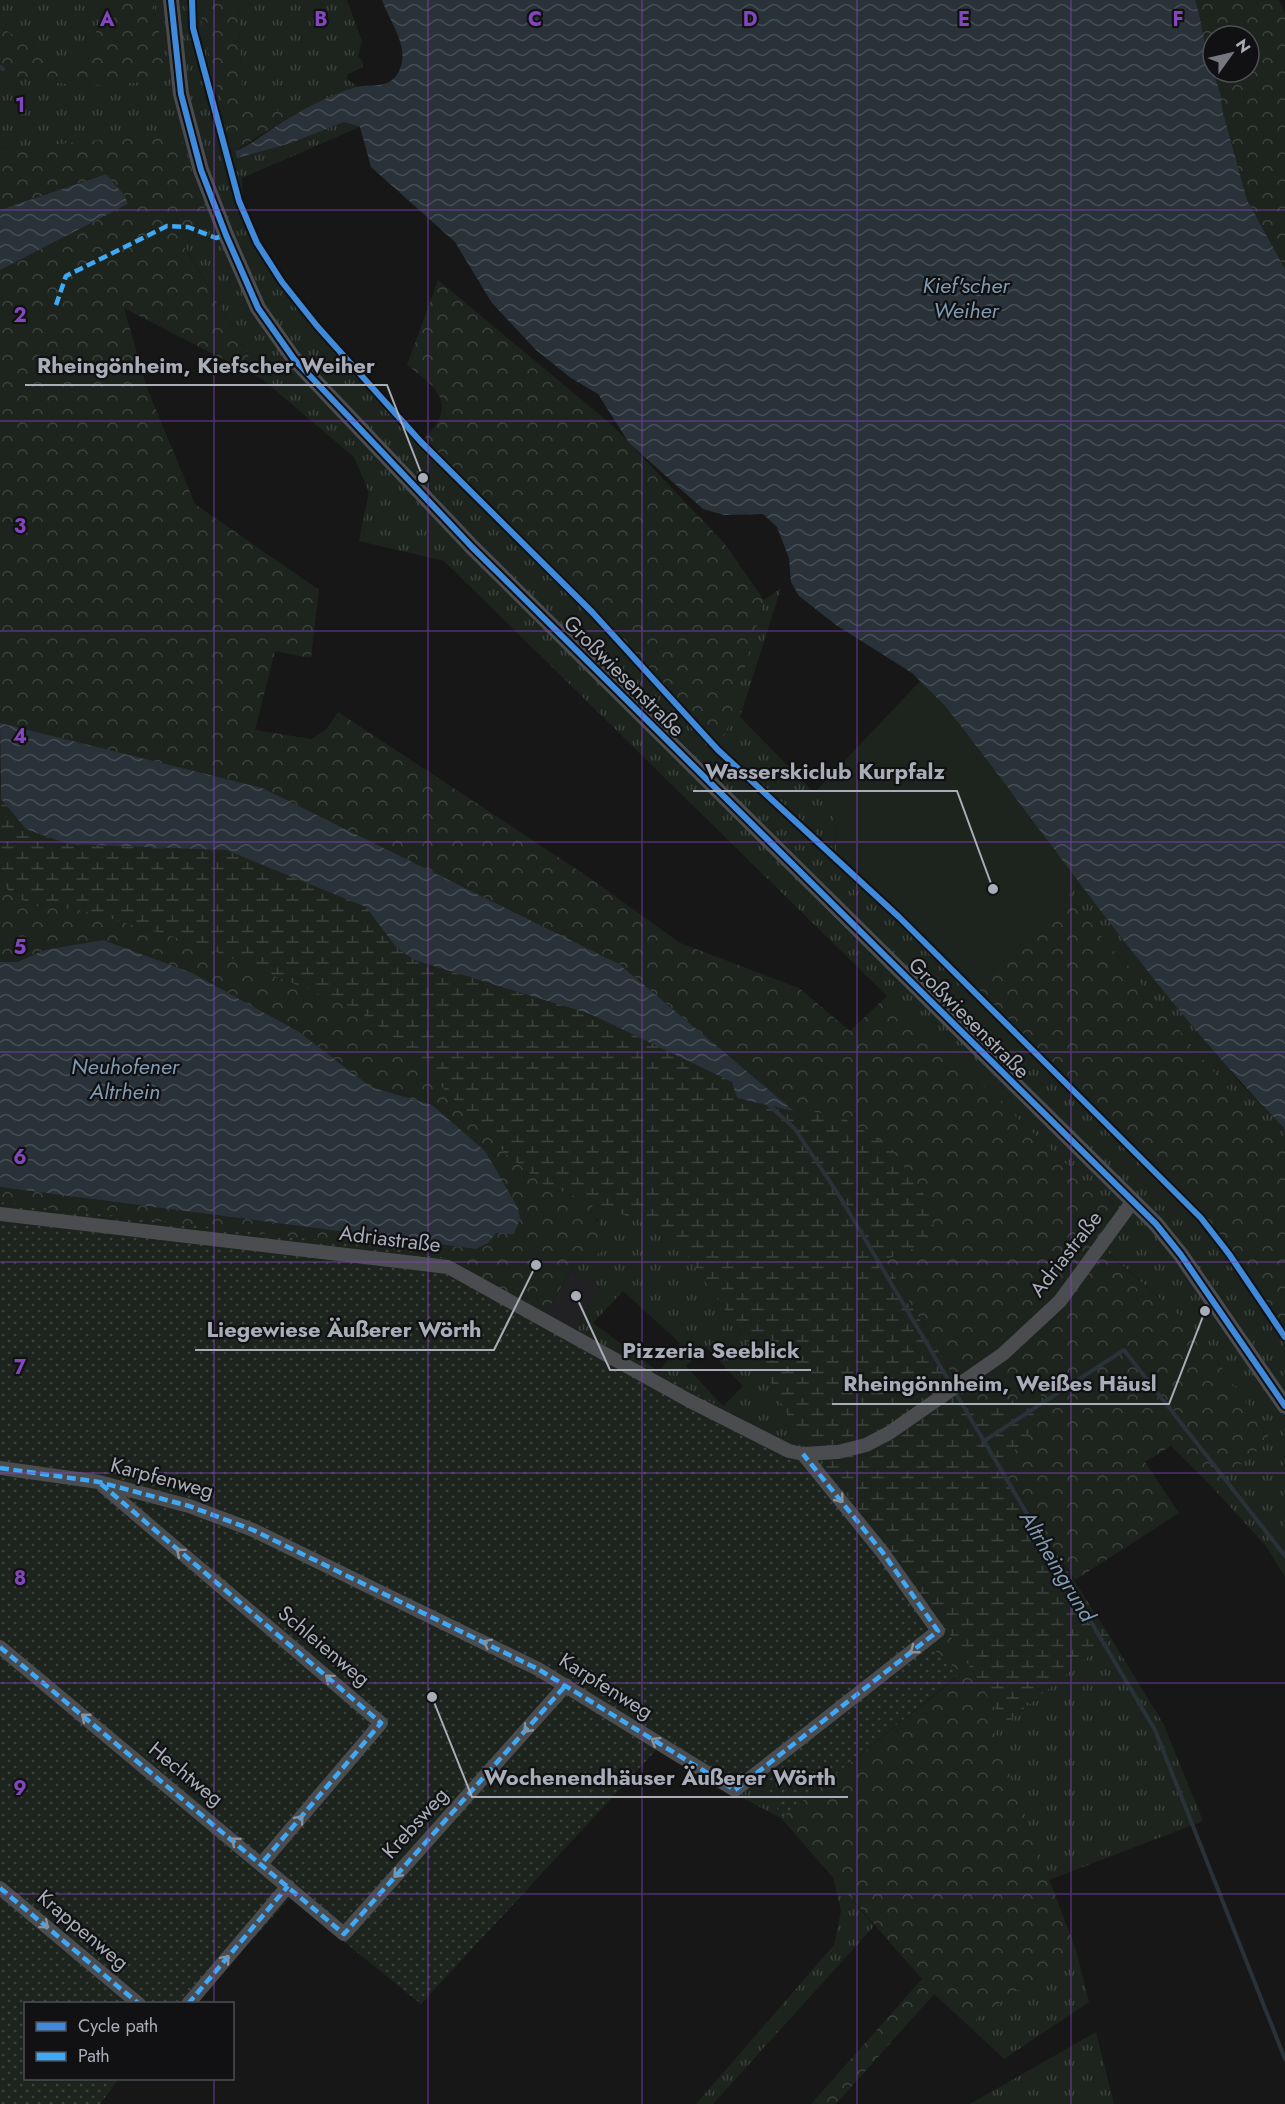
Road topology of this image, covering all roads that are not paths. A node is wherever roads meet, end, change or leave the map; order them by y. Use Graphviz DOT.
graph roads {
  1 [pos="171,0"];
  2 [pos="1133,1201"];
  3 [pos="0,1214"];
  4 [pos="1285,1406"];
  5 [pos="803,1454"];
  6 [pos="0,1468"];
  7 [pos="99,1482"];
  8 [pos="0,1647"];
  9 [pos="566,1685"];
  10 [pos="262,1863"];
  11 [pos="288,1886"];
  12 [pos="0,1888"];
  13 [pos="344,1934"];
  14 [pos="137,2002"];
  15 [pos="190,2002"];
  1 -- 2 [label="street, Großwiesenstraße"];
  2 -- 4 [label="street, Großwiesenstraße"];
  2 -- 5 [label="street, Adriastraße"];
  3 -- 5 [label="street, Adriastraße"];
  5 -- 9 [label="street, Karpfenweg, one-way"];
  6 -- 7 [label="street, Karpfenweg"];
  9 -- 7 [label="street, Karpfenweg, one-way"];
  10 -- 7 [label="street, Schleienweg, one-way"];
  10 -- 8 [label="street, Hechtweg, one-way"];
  9 -- 13 [label="street, Krebsweg, one-way"];
  10 -- 11 [label="street, Hechtweg"];
  11 -- 13 [label="street, Hechtweg"];
  15 -- 11 [label="street, one-way"];
  12 -- 14 [label="street, Krappenweg, one-way"];
}
